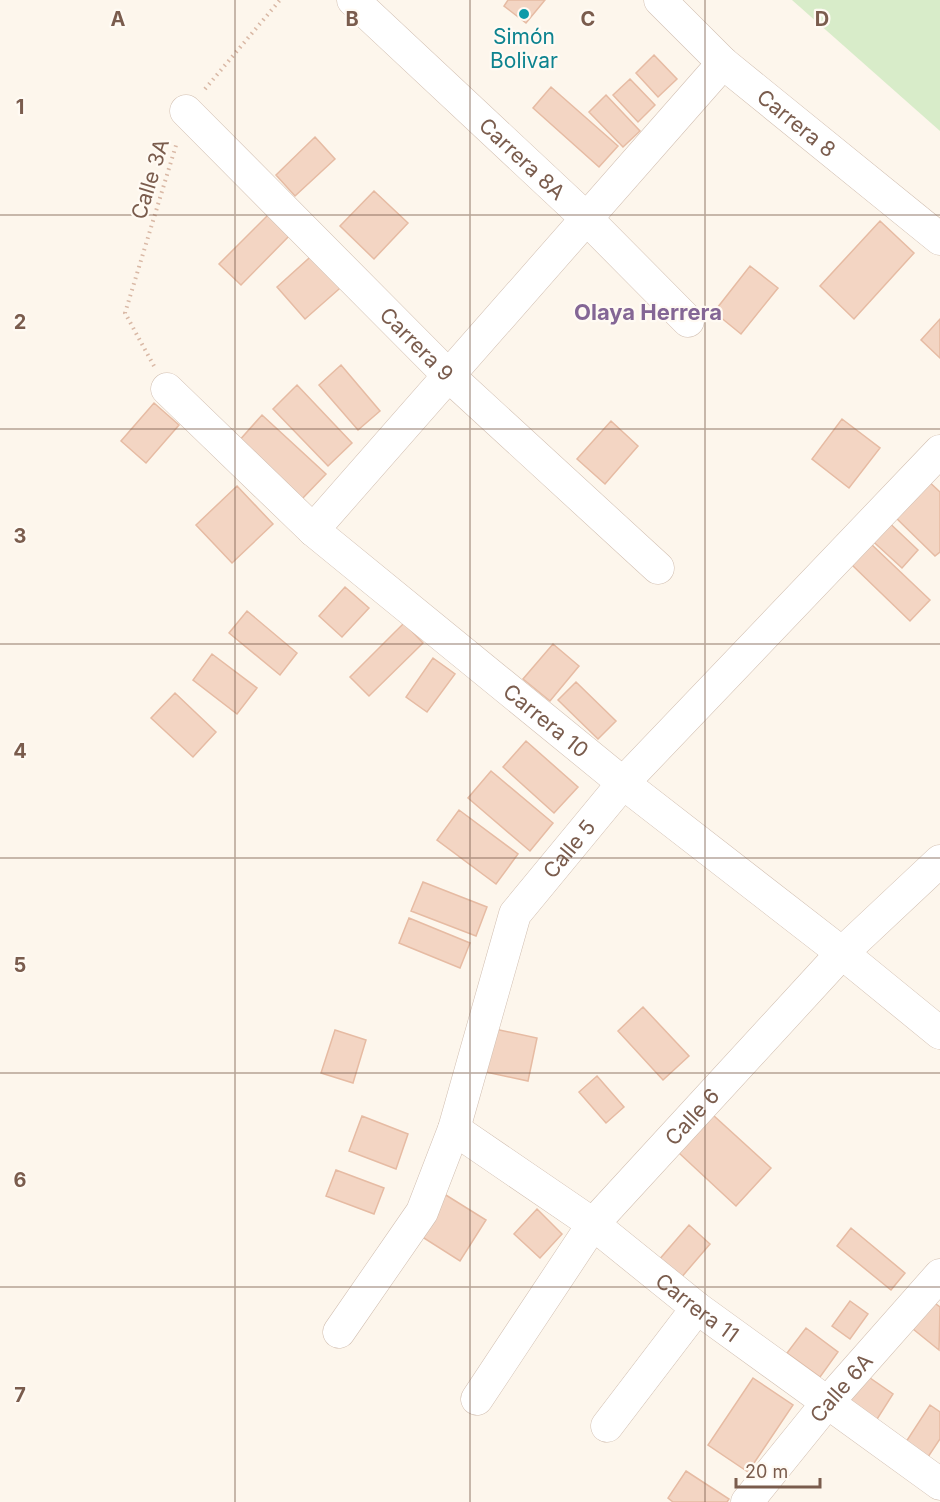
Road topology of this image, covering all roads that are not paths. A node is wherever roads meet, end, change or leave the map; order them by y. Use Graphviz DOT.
graph roads {
  1 [pos="353,0"];
  2 [pos="660,0"];
  3 [pos="723,63"];
  4 [pos="186,111"];
  5 [pos="585,218"];
  6 [pos="940,239"];
  7 [pos="688,321"];
  8 [pos="450,376"];
  9 [pos="167,389"];
  10 [pos="940,451"];
  11 [pos="313,530"];
  12 [pos="658,568"];
  13 [pos="623,783"];
  14 [pos="940,861"];
  15 [pos="842,952"];
  16 [pos="940,1033"];
  17 [pos="454,1129"];
  18 [pos="593,1224"];
  19 [pos="940,1275"];
  20 [pos="697,1308"];
  21 [pos="339,1332"];
  22 [pos="477,1399"];
  23 [pos="827,1403"];
  24 [pos="607,1426"];
  25 [pos="940,1484"];
  26 [pos="747,1502"];
  1 -- 5 [label="street, Carrera 8A"];
  2 -- 3 [label="street, Carrera 8"];
  3 -- 5 [label="street"];
  3 -- 6 [label="street, Carrera 8"];
  4 -- 8 [label="street, Carrera 9"];
  5 -- 7 [label="street, Carrera 8A"];
  5 -- 8 [label="street"];
  8 -- 11 [label="street"];
  8 -- 12 [label="street, Carrera 9"];
  9 -- 11 [label="street, Carrera 10"];
  10 -- 13 [label="street, Calle 5"];
  11 -- 13 [label="street, Carrera 10"];
  13 -- 15 [label="street, Carrera 10"];
  13 -- 17 [label="street, Calle 5"];
  14 -- 15 [label="street, Calle 6"];
  15 -- 16 [label="street, Carrera 10"];
  15 -- 18 [label="street, Calle 6"];
  17 -- 18 [label="street, Carrera 11"];
  17 -- 21 [label="street, Calle 5"];
  18 -- 20 [label="street, Carrera 11"];
  18 -- 22 [label="street, Calle 6"];
  19 -- 23 [label="street, Calle 6A"];
  20 -- 23 [label="street, Carrera 11"];
  20 -- 24 [label="street"];
  23 -- 25 [label="street, Carrera 11"];
  23 -- 26 [label="street, Calle 6A"];
}
